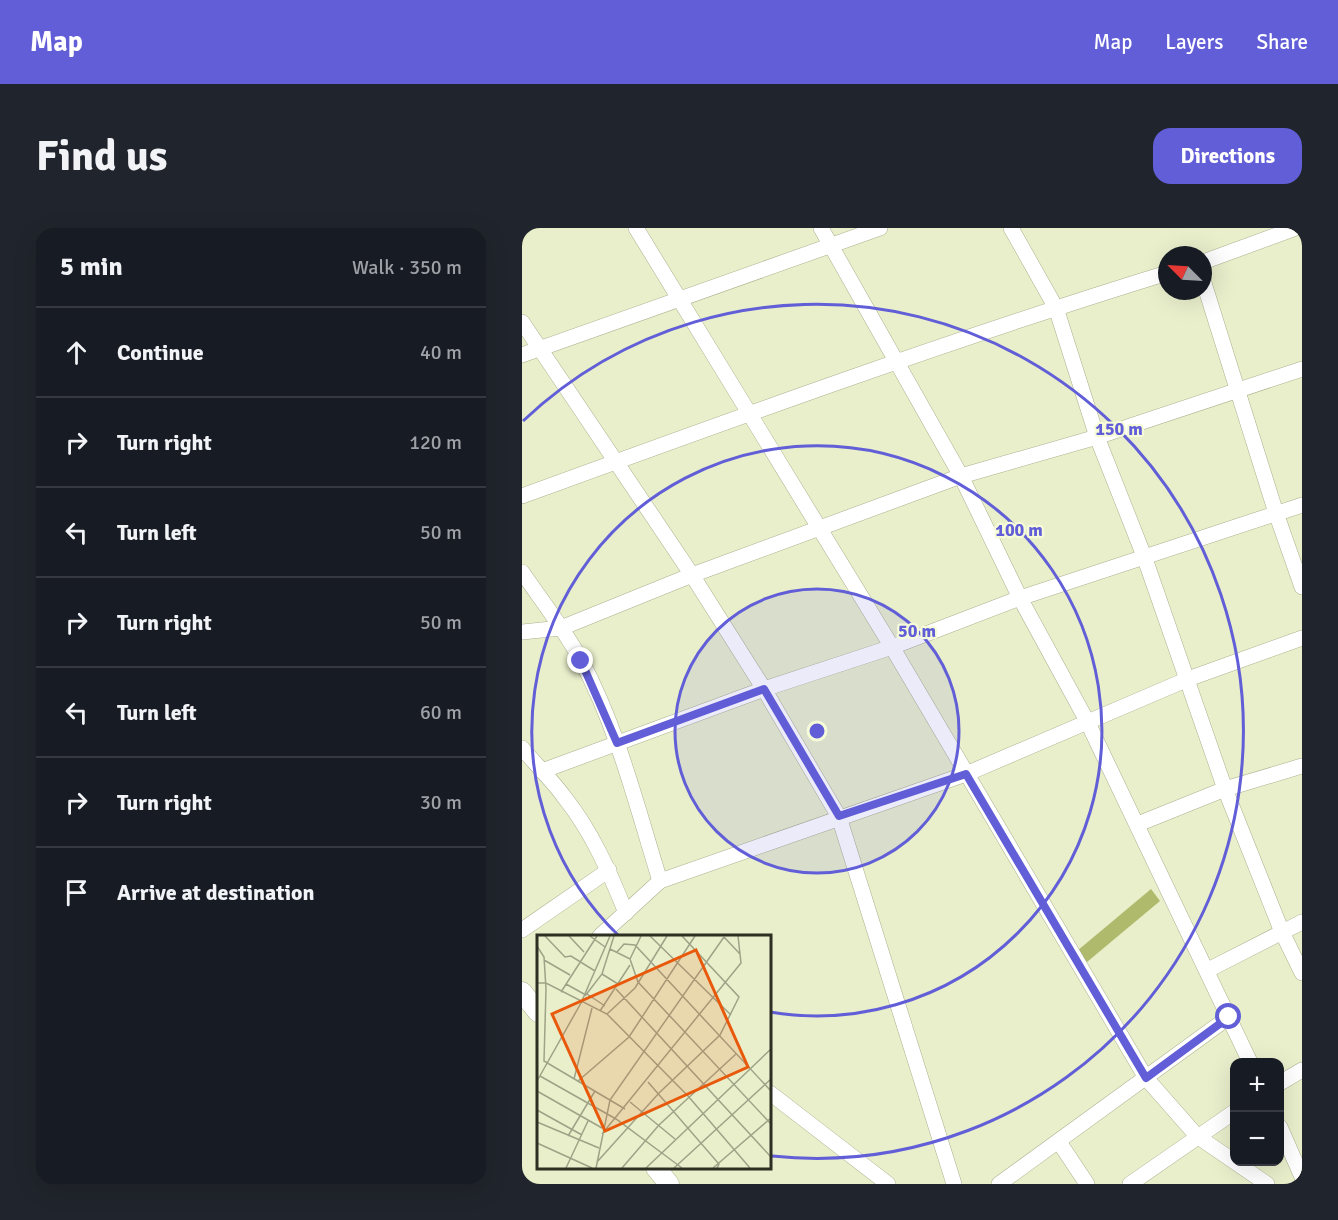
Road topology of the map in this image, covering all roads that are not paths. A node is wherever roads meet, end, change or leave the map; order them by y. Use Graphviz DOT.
graph roads {
  1 [pos="636,228"];
  2 [pos="821,228"];
  3 [pos="880,228"];
  4 [pos="1011,228"];
  5 [pos="1296,228"];
  6 [pos="830,246"];
  7 [pos="1212,259"];
  8 [pos="1158,276"];
  9 [pos="679,299"];
  10 [pos="1210,300"];
  11 [pos="1056,308"];
  12 [pos="522,322"];
  13 [pos="539,348"];
  14 [pos="522,355"];
  15 [pos="899,363"];
  16 [pos="1302,369"];
  17 [pos="1239,389"];
  18 [pos="748,413"];
  19 [pos="1097,437"];
  20 [pos="615,462"];
  21 [pos="961,476"];
  22 [pos="522,496"];
  23 [pos="1302,505"];
  24 [pos="1276,513"];
  25 [pos="820,527"];
  26 [pos="1144,556"];
  27 [pos="522,572"];
  28 [pos="692,574"];
  29 [pos="1302,587"];
  30 [pos="1020,598"];
  31 [pos="561,628"];
  32 [pos="522,632"];
  33 [pos="1302,638"];
  34 [pos="892,647"];
  35 [pos="1188,680"];
  36 [pos="764,689"];
  37 [pos="1087,721"];
  38 [pos="617,743"];
  39 [pos="522,748"];
  40 [pos="1302,766"];
  41 [pos="542,771"];
  42 [pos="966,774"];
  43 [pos="1225,789"];
  44 [pos="839,816"];
  45 [pos="1138,824"];
  46 [pos="609,870"];
  47 [pos="660,881"];
  48 [pos="626,913"];
  49 [pos="1302,922"];
  50 [pos="522,930"];
  51 [pos="1282,932"];
  52 [pos="601,935"];
  53 [pos="1208,970"];
  54 [pos="1302,973"];
  55 [pos="1229,1017"];
  56 [pos="1248,1058"];
  57 [pos="1302,1070"];
  58 [pos="1146,1078"];
  59 [pos="1284,1081"];
  60 [pos="771,1094"];
  61 [pos="1230,1115"];
  62 [pos="1197,1136"];
  63 [pos="1284,1136"];
  64 [pos="1059,1142"];
  65 [pos="658,1169"];
  66 [pos="1302,1177"];
  67 [pos="669,1184"];
  68 [pos="888,1184"];
  69 [pos="954,1184"];
  70 [pos="999,1184"];
  71 [pos="1087,1184"];
  72 [pos="1130,1184"];
  73 [pos="1267,1184"];
  1 -- 9 [label="street"];
  2 -- 6 [label="street"];
  3 -- 6 [label="street"];
  4 -- 11 [label="street"];
  5 -- 7 [label="street"];
  6 -- 9 [label="street"];
  6 -- 15 [label="street"];
  8 -- 11 [label="street"];
  9 -- 13 [label="street"];
  9 -- 18 [label="street"];
  10 -- 17 [label="street"];
  11 -- 15 [label="street"];
  11 -- 19 [label="street"];
  12 -- 13 [label="street"];
  13 -- 14 [label="street"];
  13 -- 20 [label="street"];
  15 -- 18 [label="street"];
  15 -- 21 [label="street"];
  16 -- 17 [label="street"];
  17 -- 19 [label="street"];
  17 -- 24 [label="street"];
  18 -- 20 [label="street"];
  18 -- 25 [label="street"];
  19 -- 21 [label="street"];
  19 -- 26 [label="street"];
  20 -- 22 [label="street"];
  20 -- 28 [label="street"];
  21 -- 25 [label="street"];
  21 -- 30 [label="street"];
  23 -- 24 [label="street"];
  24 -- 26 [label="street"];
  24 -- 29 [label="street"];
  25 -- 28 [label="street"];
  25 -- 34 [label="street"];
  26 -- 30 [label="street"];
  26 -- 35 [label="street"];
  27 -- 31 [label="street"];
  28 -- 31 [label="street"];
  28 -- 36 [label="street"];
  30 -- 34 [label="street"];
  30 -- 37 [label="street"];
  31 -- 32 [label="street"];
  31 -- 38 [label="street"];
  33 -- 35 [label="street"];
  34 -- 36 [label="street"];
  34 -- 42 [label="street"];
  35 -- 37 [label="street"];
  35 -- 43 [label="street"];
  36 -- 38 [label="street"];
  36 -- 44 [label="street"];
  37 -- 42 [label="street"];
  37 -- 45 [label="street"];
  38 -- 41 [label="street"];
  38 -- 47 [label="street"];
  39 -- 41 [label="street"];
  40 -- 43 [label="street"];
  41 -- 46 [label="street"];
  42 -- 44 [label="street"];
  42 -- 58 [label="street"];
  43 -- 45 [label="street"];
  43 -- 51 [label="street"];
  44 -- 47 [label="street"];
  44 -- 69 [label="street"];
  45 -- 53 [label="street"];
  46 -- 48 [label="street"];
  46 -- 50 [label="street"];
  47 -- 48 [label="street"];
  48 -- 52 [label="street"];
  49 -- 51 [label="street"];
  51 -- 53 [label="street"];
  51 -- 54 [label="street"];
  53 -- 55 [label="street"];
  55 -- 56 [label="street"];
  55 -- 58 [label="street"];
  57 -- 59 [label="street"];
  58 -- 62 [label="street"];
  58 -- 64 [label="street"];
  60 -- 68 [label="street"];
  61 -- 62 [label="street"];
  62 -- 72 [label="street"];
  62 -- 73 [label="street"];
  63 -- 66 [label="street"];
  64 -- 70 [label="street"];
  64 -- 71 [label="street"];
  65 -- 67 [label="street"];
}
